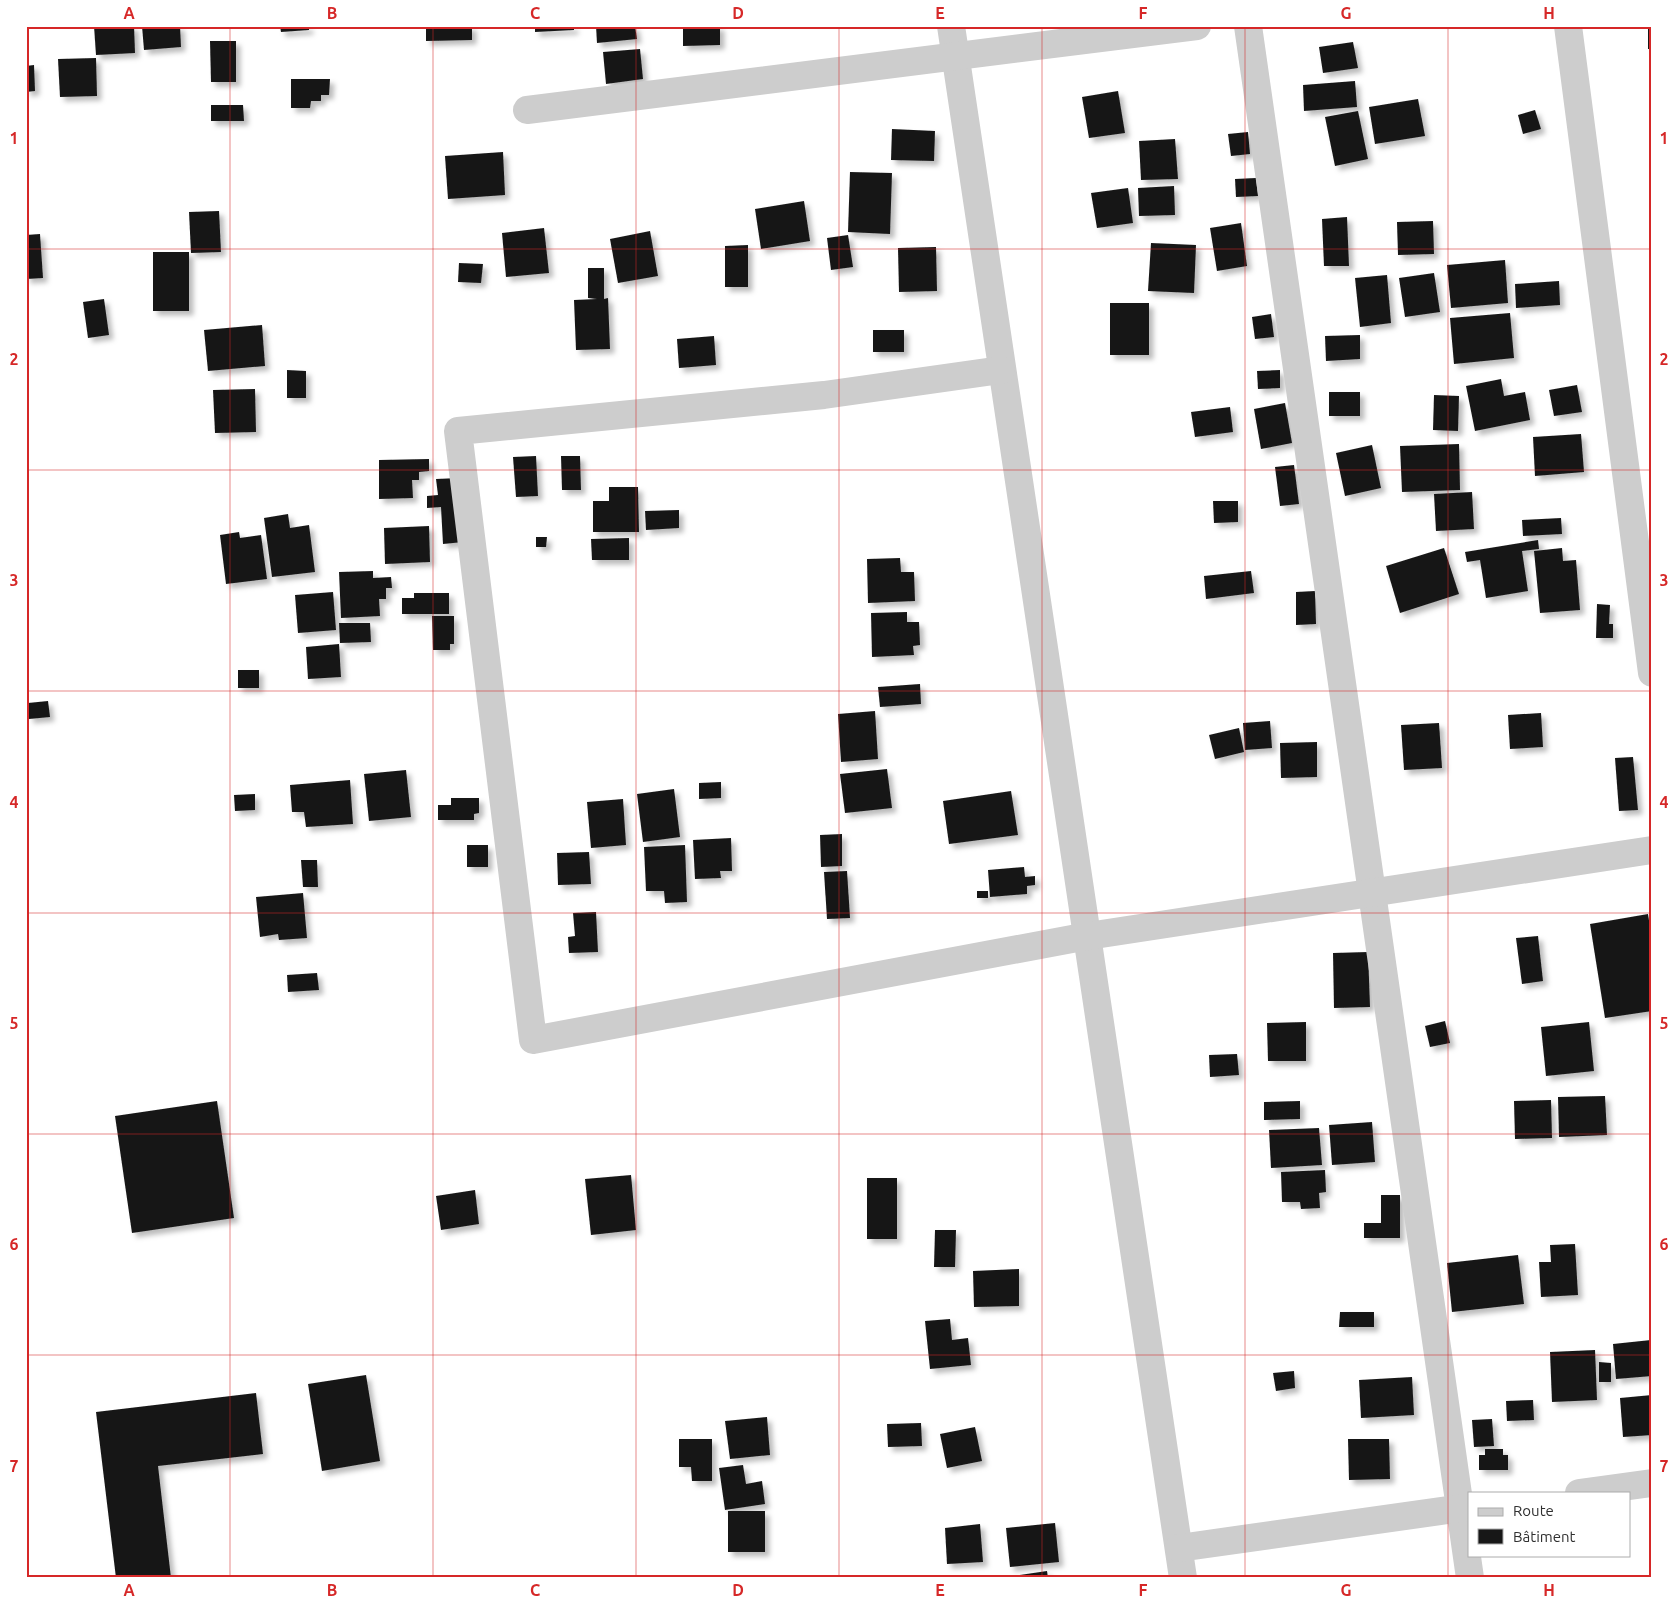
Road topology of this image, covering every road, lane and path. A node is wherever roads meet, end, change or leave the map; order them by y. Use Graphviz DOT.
graph roads {
  1 [pos="951,26"];
  2 [pos="1197,26"];
  3 [pos="1248,26"];
  4 [pos="1568,26"];
  5 [pos="956,57"];
  6 [pos="527,110"];
  7 [pos="1001,370"];
  8 [pos="1652,673"];
  9 [pos="1652,850"];
  10 [pos="1372,892"];
  11 [pos="1088,936"];
  12 [pos="1652,1483"];
  13 [pos="1586,1492"];
  14 [pos="1464,1508"];
  15 [pos="1179,1548"];
  16 [pos="1468,1555"];
  17 [pos="1468,1556"];
  18 [pos="1183,1578"];
  19 [pos="1470,1578"];
  1 -- 5 [label="street"];
  2 -- 5 [label="street"];
  3 -- 10 [label="street"];
  4 -- 8 [label="street"];
  5 -- 6 [label="street"];
  5 -- 7 [label="street"];
  7 -- 11 [label="street"];
  7 -- 11 [label="street"];
  9 -- 10 [label="street"];
  10 -- 11 [label="street"];
  10 -- 14 [label="street"];
  11 -- 15 [label="street"];
  12 -- 13 [label="street"];
  14 -- 15 [label="street"];
  14 -- 16 [label="street"];
  15 -- 18 [label="street"];
  17 -- 19 [label="street"];
}
